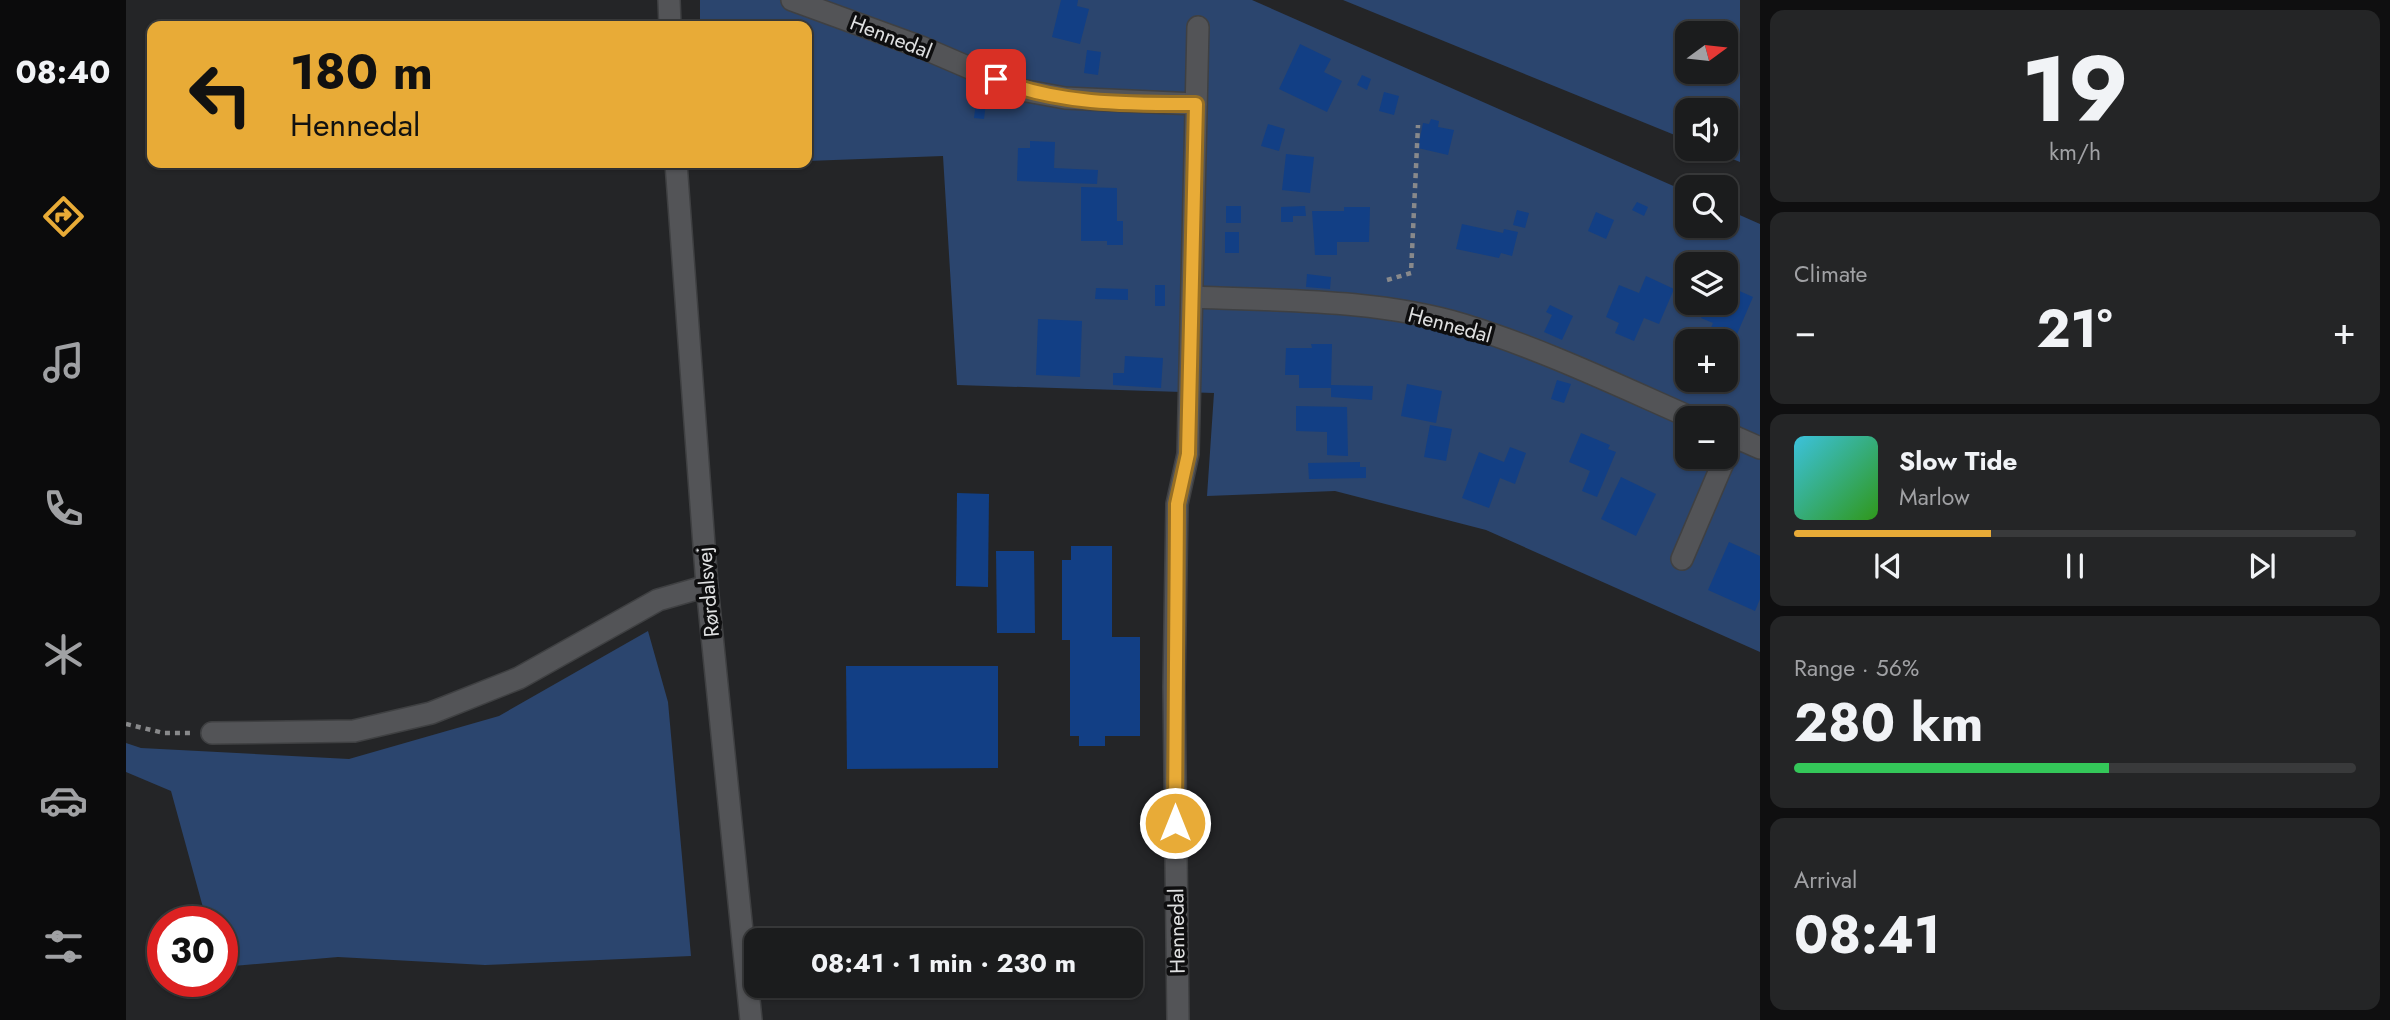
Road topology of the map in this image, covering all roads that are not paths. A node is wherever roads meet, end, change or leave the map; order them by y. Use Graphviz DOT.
graph roads {
  1 [pos="669,0"];
  2 [pos="792,0"];
  3 [pos="670,21"];
  4 [pos="1198,27"];
  5 [pos="1196,104"];
  6 [pos="677,168"];
  7 [pos="1193,297"];
  8 [pos="1675,411"];
  9 [pos="1738,438"];
  10 [pos="1760,448"];
  11 [pos="1717,469"];
  12 [pos="1682,559"];
  13 [pos="707,586"];
  14 [pos="212,733"];
  15 [pos="751,1020"];
  16 [pos="1178,1020"];
  1 -- 3 [label="street"];
  2 -- 5 [label="street, Hennedal"];
  4 -- 5 [label="street, Hennedal"];
  5 -- 7 [label="street, Hennedal"];
  6 -- 13 [label="street, Rørdalsvej"];
  7 -- 8 [label="street, Hennedal"];
  7 -- 16 [label="street, Hennedal"];
  9 -- 10 [label="street"];
  11 -- 12 [label="street"];
  13 -- 14 [label="street"];
  13 -- 15 [label="street, Rørdalsvej"];
}
